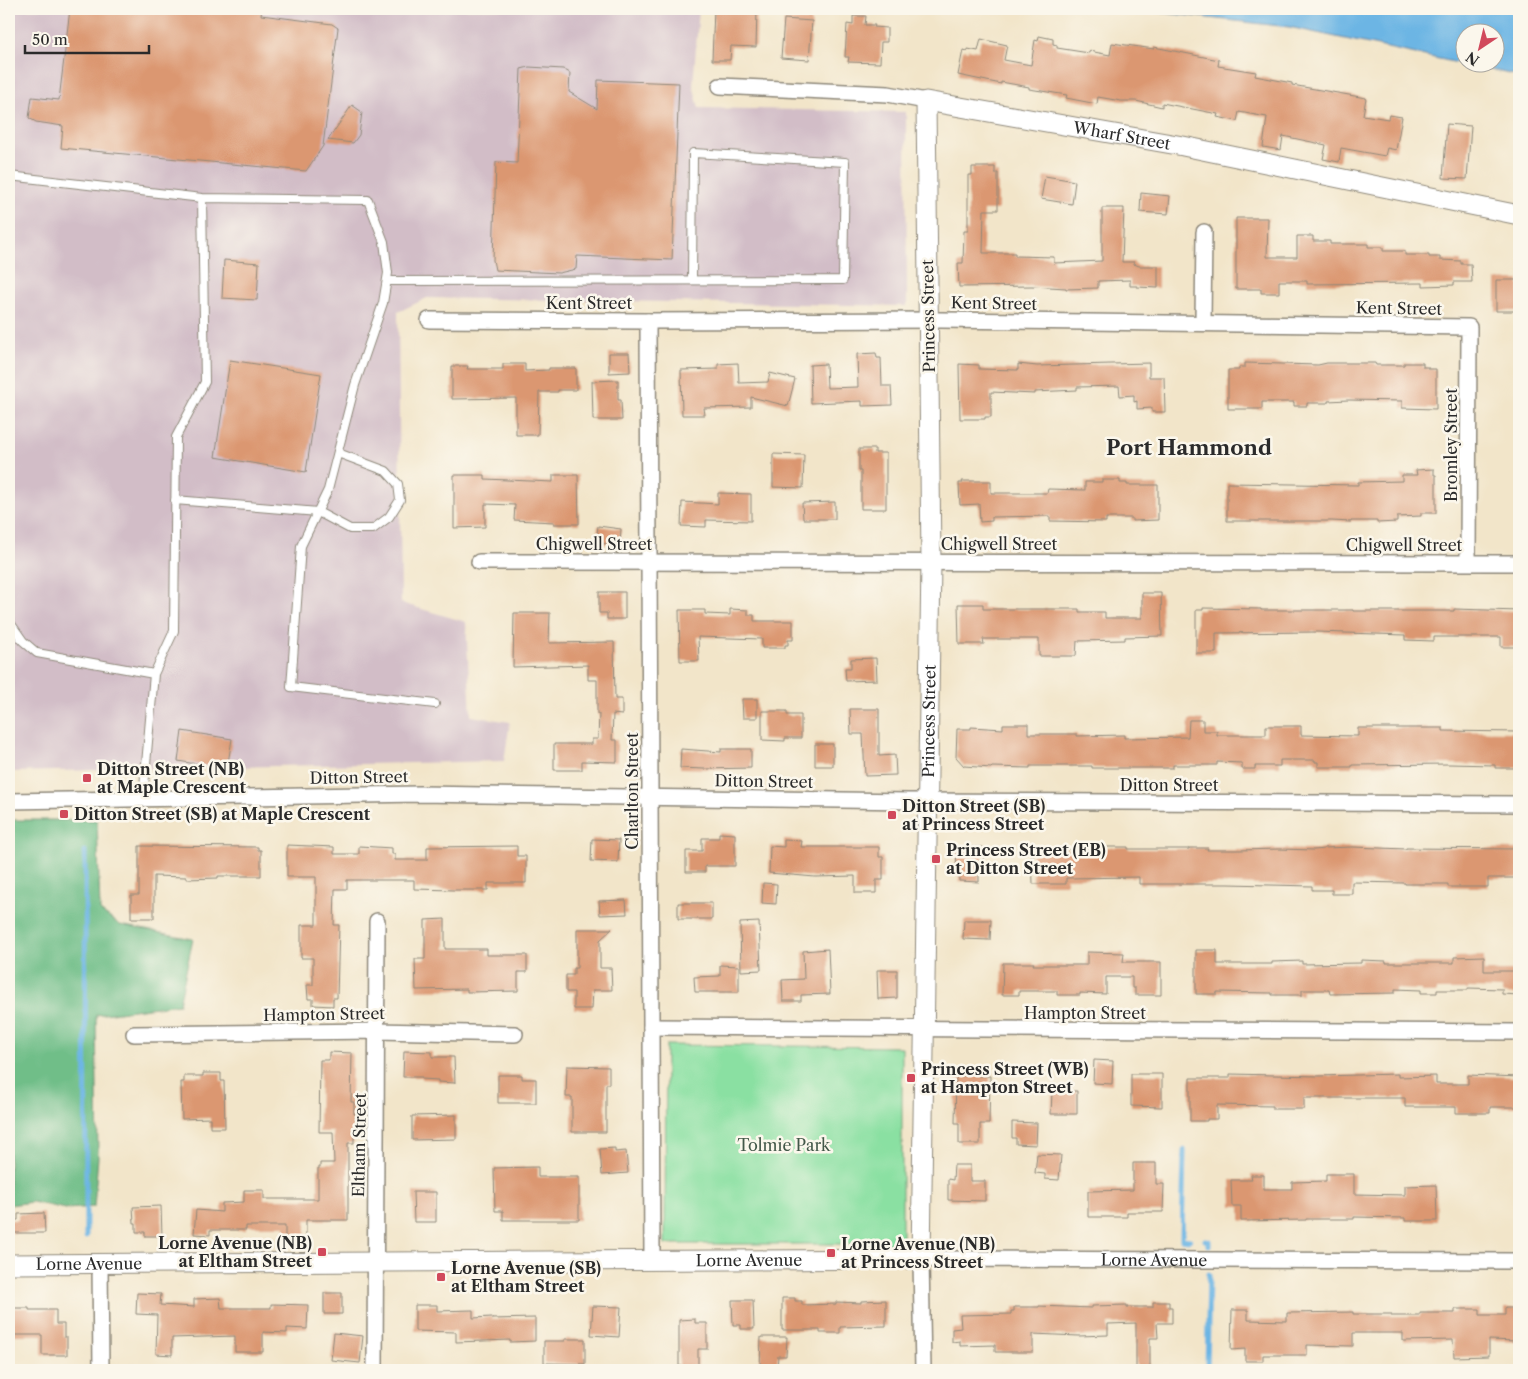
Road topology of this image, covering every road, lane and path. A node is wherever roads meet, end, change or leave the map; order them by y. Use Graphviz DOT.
graph roads {
  1 [pos="720,86"];
  2 [pos="926,101"];
  3 [pos="9,176"];
  4 [pos="202,198"];
  5 [pos="1519,215"];
  6 [pos="1204,232"];
  7 [pos="692,280"];
  8 [pos="387,281"];
  9 [pos="429,320"];
  10 [pos="929,320"];
  11 [pos="648,321"];
  12 [pos="1203,322"];
  13 [pos="1469,327"];
  14 [pos="338,453"];
  15 [pos="175,500"];
  16 [pos="318,512"];
  17 [pos="479,562"];
  18 [pos="649,562"];
  19 [pos="931,562"];
  20 [pos="1468,562"];
  21 [pos="1519,563"];
  22 [pos="9,620"];
  23 [pos="154,674"];
  24 [pos="435,704"];
  25 [pos="649,797"];
  26 [pos="144,798"];
  27 [pos="9,801"];
  28 [pos="926,801"];
  29 [pos="1519,804"];
  30 [pos="377,921"];
  31 [pos="651,1028"];
  32 [pos="924,1030"];
  33 [pos="377,1031"];
  34 [pos="1519,1032"];
  35 [pos="134,1034"];
  36 [pos="515,1034"];
  37 [pos="921,1260"];
  38 [pos="652,1261"];
  39 [pos="1519,1261"];
  40 [pos="375,1262"];
  41 [pos="9,1264"];
  42 [pos="100,1264"];
  43 [pos="101,1370"];
  44 [pos="375,1370"];
  45 [pos="923,1370"];
  1 -- 2 [label="street, Wharf Street"];
  2 -- 5 [label="street, Wharf Street"];
  2 -- 10 [label="street, Princess Street"];
  3 -- 4 [label="lane"];
  4 -- 8 [label="lane"];
  4 -- 15 [label="lane"];
  6 -- 12 [label="street"];
  7 -- 7 [label="lane"];
  7 -- 8 [label="lane"];
  8 -- 14 [label="lane"];
  9 -- 11 [label="street, Kent Street"];
  10 -- 11 [label="street, Kent Street"];
  10 -- 12 [label="street, Kent Street"];
  10 -- 19 [label="street, Princess Street"];
  11 -- 18 [label="street, Charlton Street"];
  12 -- 13 [label="street, Kent Street"];
  13 -- 20 [label="street, Bromley Street"];
  14 -- 16 [label="lane"];
  14 -- 16 [label="lane"];
  15 -- 16 [label="lane"];
  15 -- 23 [label="lane"];
  16 -- 24 [label="lane"];
  17 -- 18 [label="street, Chigwell Street"];
  18 -- 19 [label="street, Chigwell Street"];
  18 -- 25 [label="street, Charlton Street"];
  19 -- 20 [label="street, Chigwell Street"];
  19 -- 28 [label="street, Princess Street"];
  20 -- 21 [label="street, Chigwell Street"];
  22 -- 23 [label="lane"];
  23 -- 26 [label="lane"];
  25 -- 26 [label="street, Ditton Street"];
  25 -- 28 [label="street, Ditton Street"];
  25 -- 31 [label="street, Charlton Street"];
  26 -- 27 [label="street, Ditton Street"];
  28 -- 29 [label="street, Ditton Street"];
  28 -- 32 [label="street, Princess Street"];
  30 -- 33 [label="street, Eltham Street"];
  31 -- 32 [label="street, Hampton Street"];
  31 -- 38 [label="street, Charlton Street"];
  32 -- 34 [label="street, Hampton Street"];
  32 -- 37 [label="street, Princess Street"];
  33 -- 35 [label="street, Hampton Street"];
  33 -- 36 [label="street, Hampton Street"];
  33 -- 40 [label="street, Eltham Street"];
  37 -- 38 [label="street, Lorne Avenue"];
  37 -- 39 [label="street, Lorne Avenue"];
  37 -- 45 [label="street, Princess Street"];
  38 -- 40 [label="street, Lorne Avenue"];
  40 -- 42 [label="street, Lorne Avenue"];
  40 -- 44 [label="street, Eltham Street"];
  41 -- 42 [label="street, Lorne Avenue"];
  42 -- 43 [label="street"];
}
